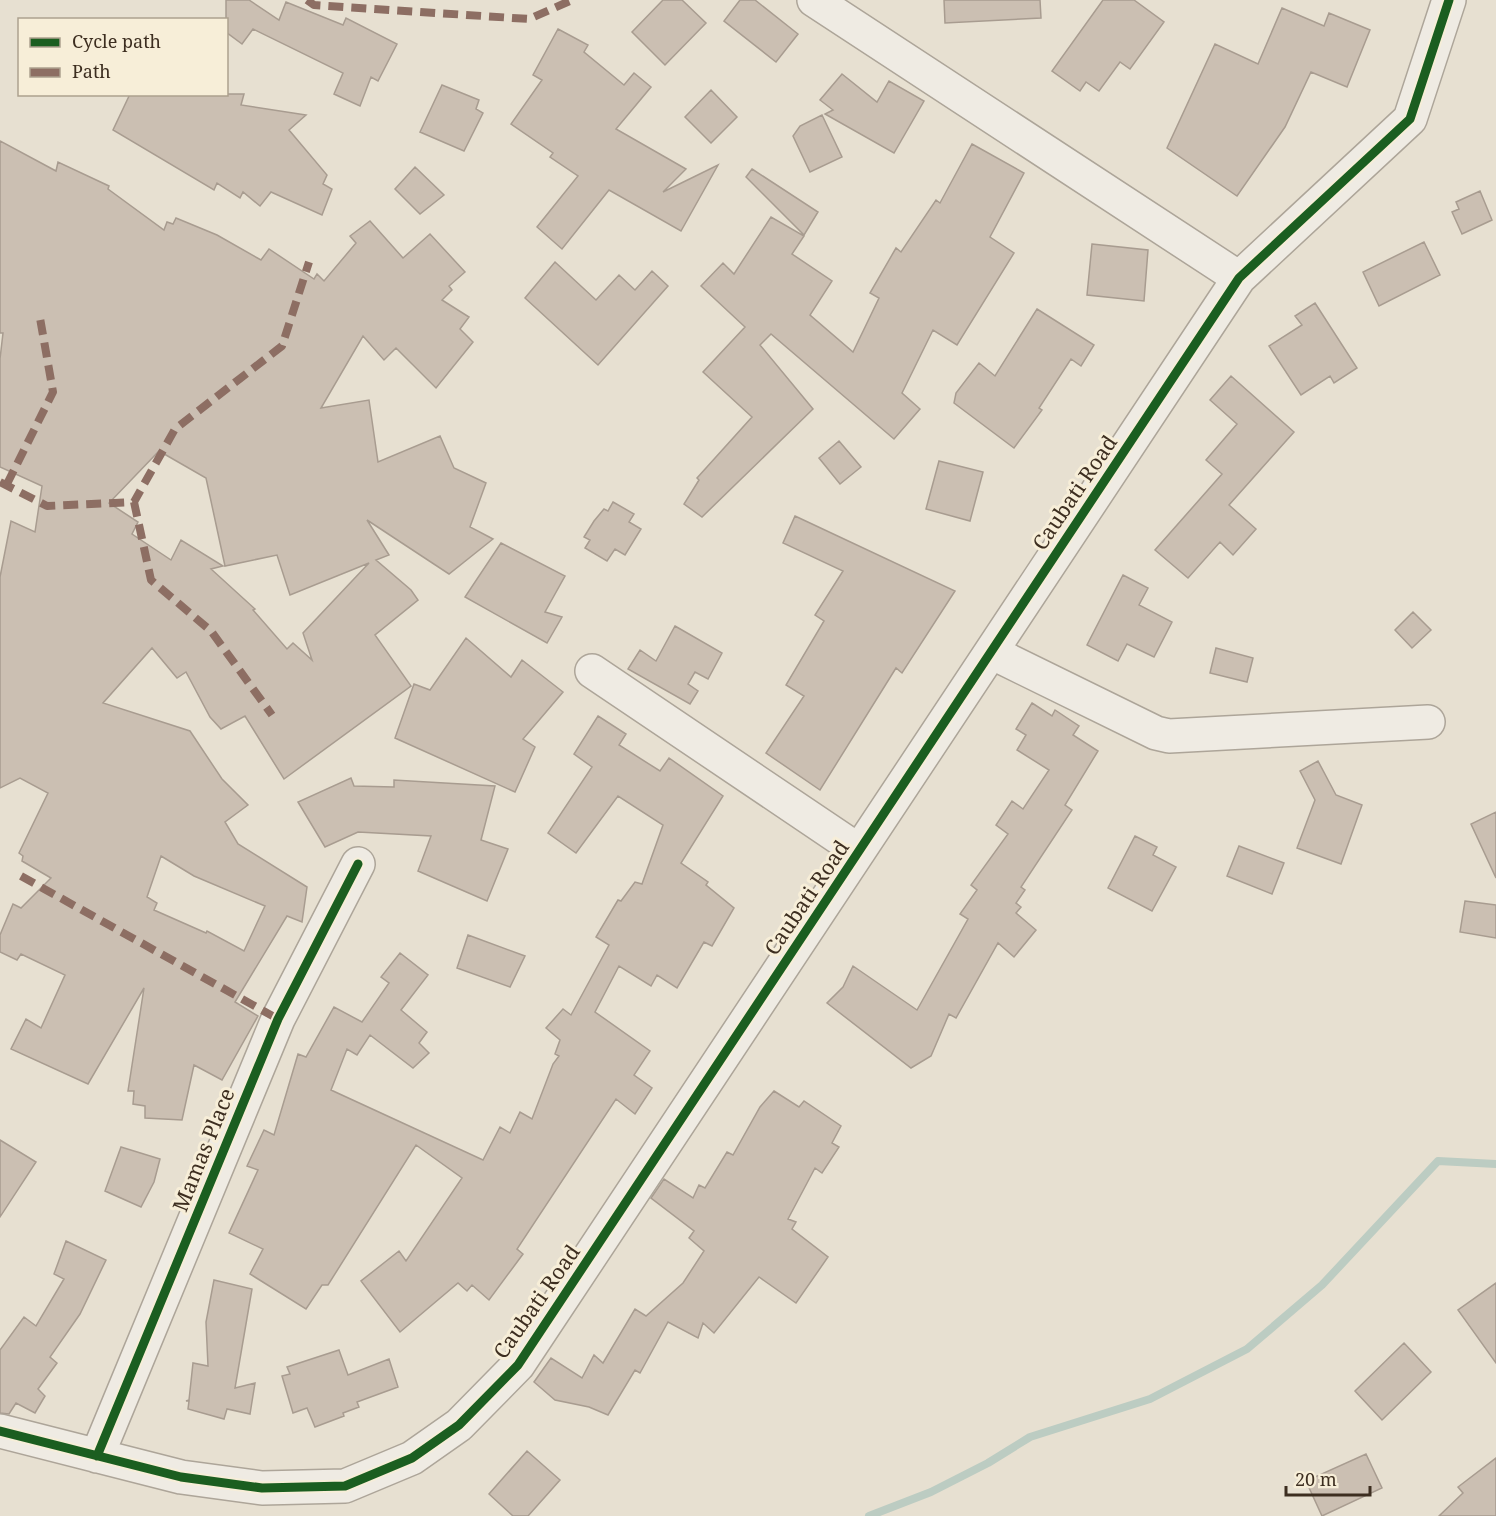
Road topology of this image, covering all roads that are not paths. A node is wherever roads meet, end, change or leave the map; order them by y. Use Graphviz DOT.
graph roads {
  1 [pos="814,0"];
  2 [pos="1449,0"];
  3 [pos="1239,278"];
  4 [pos="991,652"];
  5 [pos="592,671"];
  6 [pos="1428,722"];
  7 [pos="860,851"];
  8 [pos="358,864"];
  9 [pos="0,1431"];
  10 [pos="97,1456"];
  1 -- 3 [label="street"];
  2 -- 3 [label="street, Caubati Road"];
  3 -- 4 [label="street, Caubati Road"];
  4 -- 6 [label="street"];
  4 -- 7 [label="street, Caubati Road"];
  5 -- 7 [label="street"];
  7 -- 10 [label="street, Caubati Road"];
  8 -- 10 [label="street, Mamas Place"];
  9 -- 10 [label="street, Caubati Road"];
}
